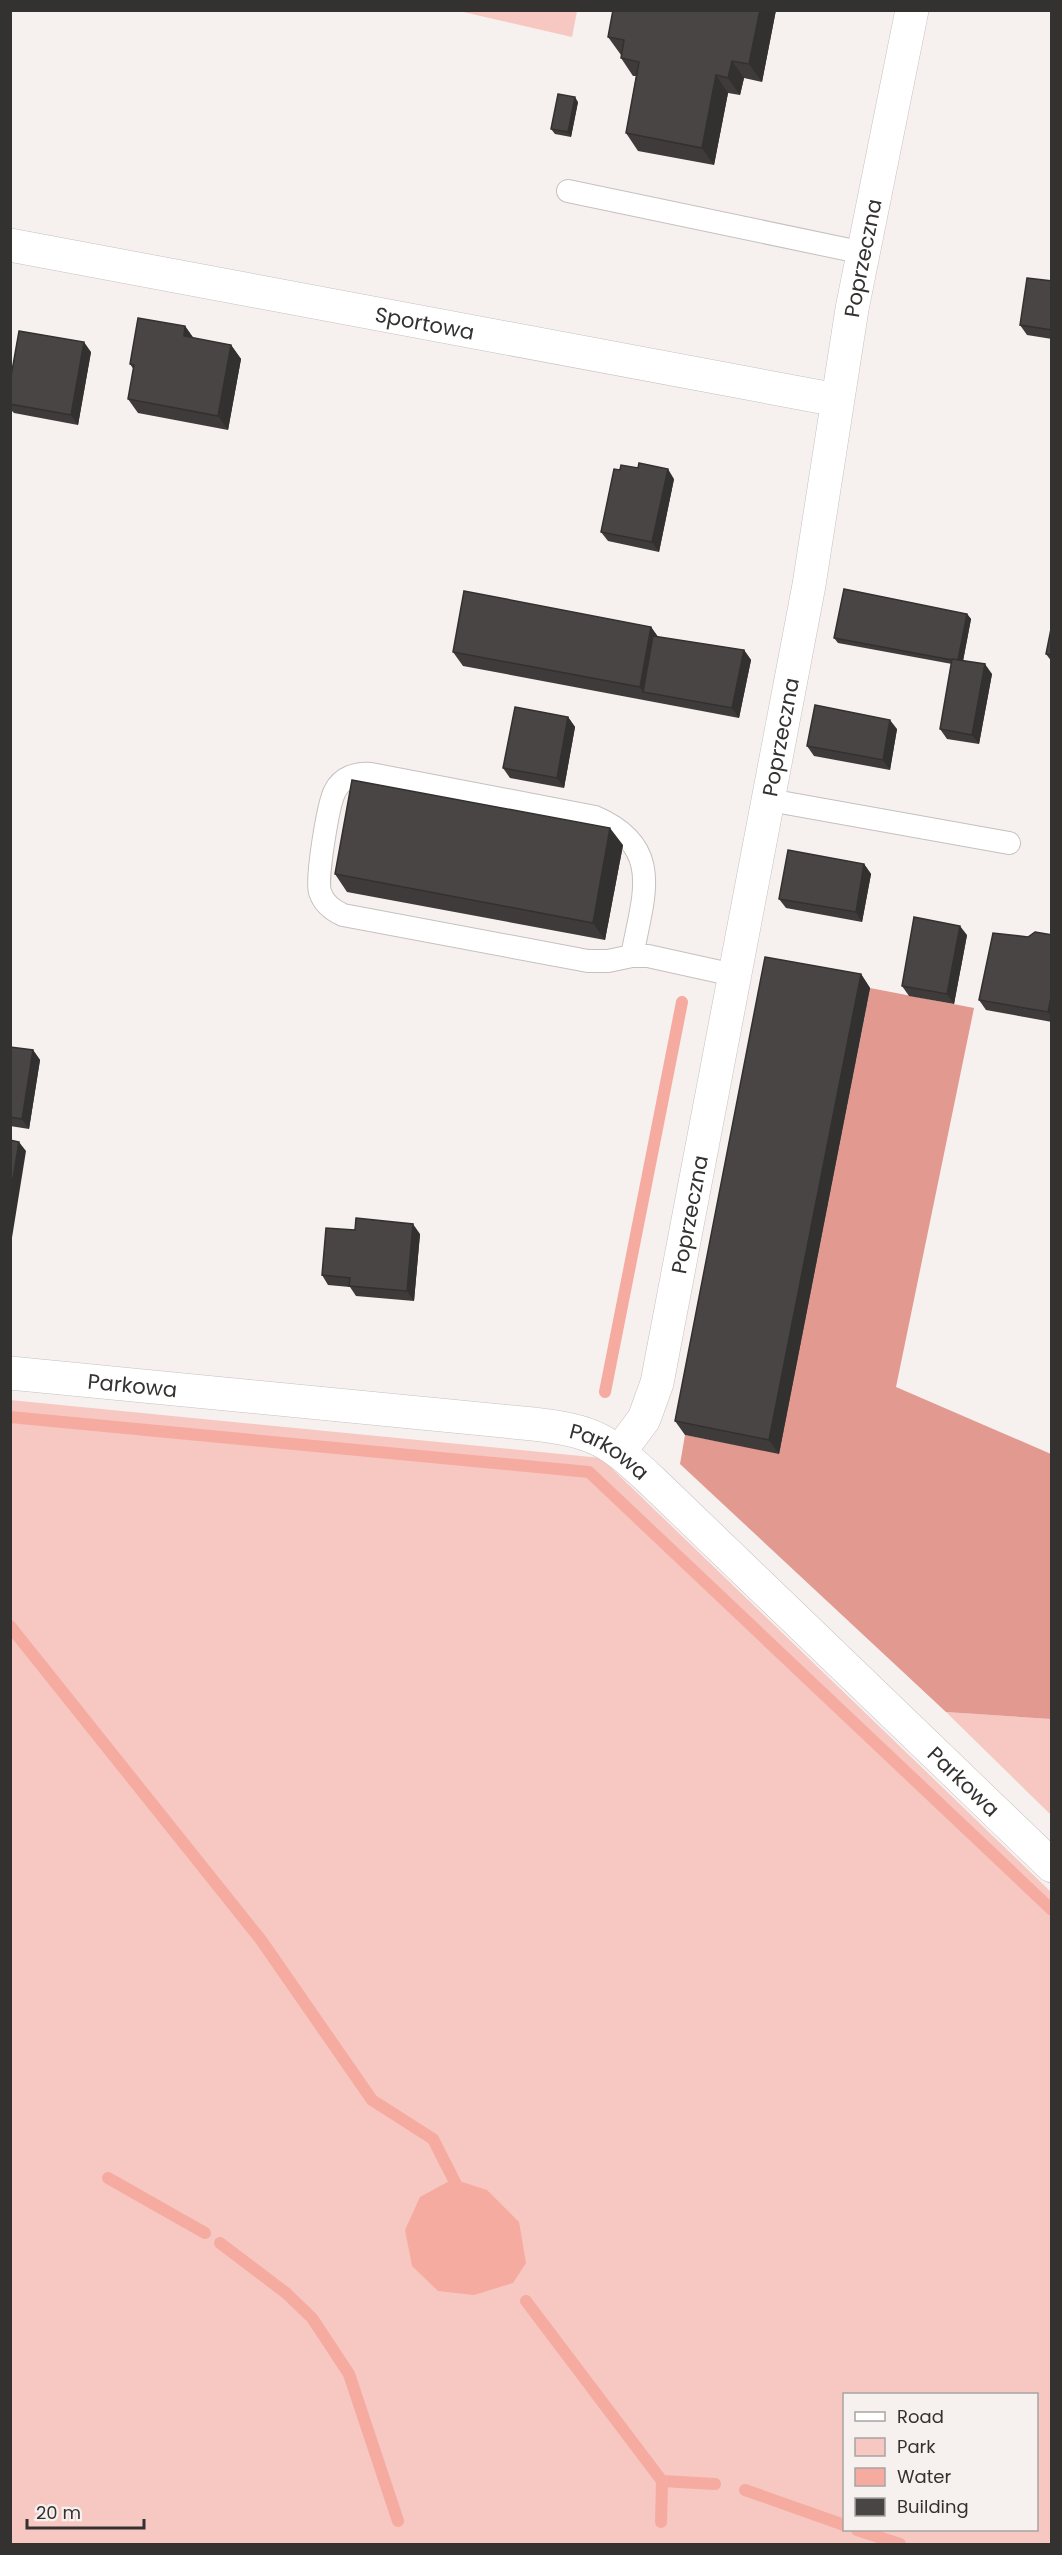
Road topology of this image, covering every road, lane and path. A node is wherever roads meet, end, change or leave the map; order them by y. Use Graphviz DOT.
graph roads {
  1 [pos="912,10"];
  2 [pos="568,191"];
  3 [pos="10,245"];
  4 [pos="864,253"];
  5 [pos="837,400"];
  6 [pos="769,800"];
  7 [pos="1009,843"];
  8 [pos="632,956"];
  9 [pos="734,975"];
  10 [pos="10,1372"];
  11 [pos="620,1451"];
  12 [pos="1052,1866"];
  1 -- 4 [label="street, Poprzeczna"];
  2 -- 4 [label="lane"];
  3 -- 5 [label="street, Sportowa"];
  4 -- 5 [label="street, Poprzeczna"];
  5 -- 6 [label="street, Poprzeczna"];
  6 -- 7 [label="lane"];
  6 -- 9 [label="street, Poprzeczna"];
  8 -- 8 [label="lane"];
  8 -- 9 [label="lane"];
  9 -- 11 [label="street, Poprzeczna"];
  10 -- 11 [label="street, Parkowa"];
  11 -- 12 [label="street, Parkowa"];
}
